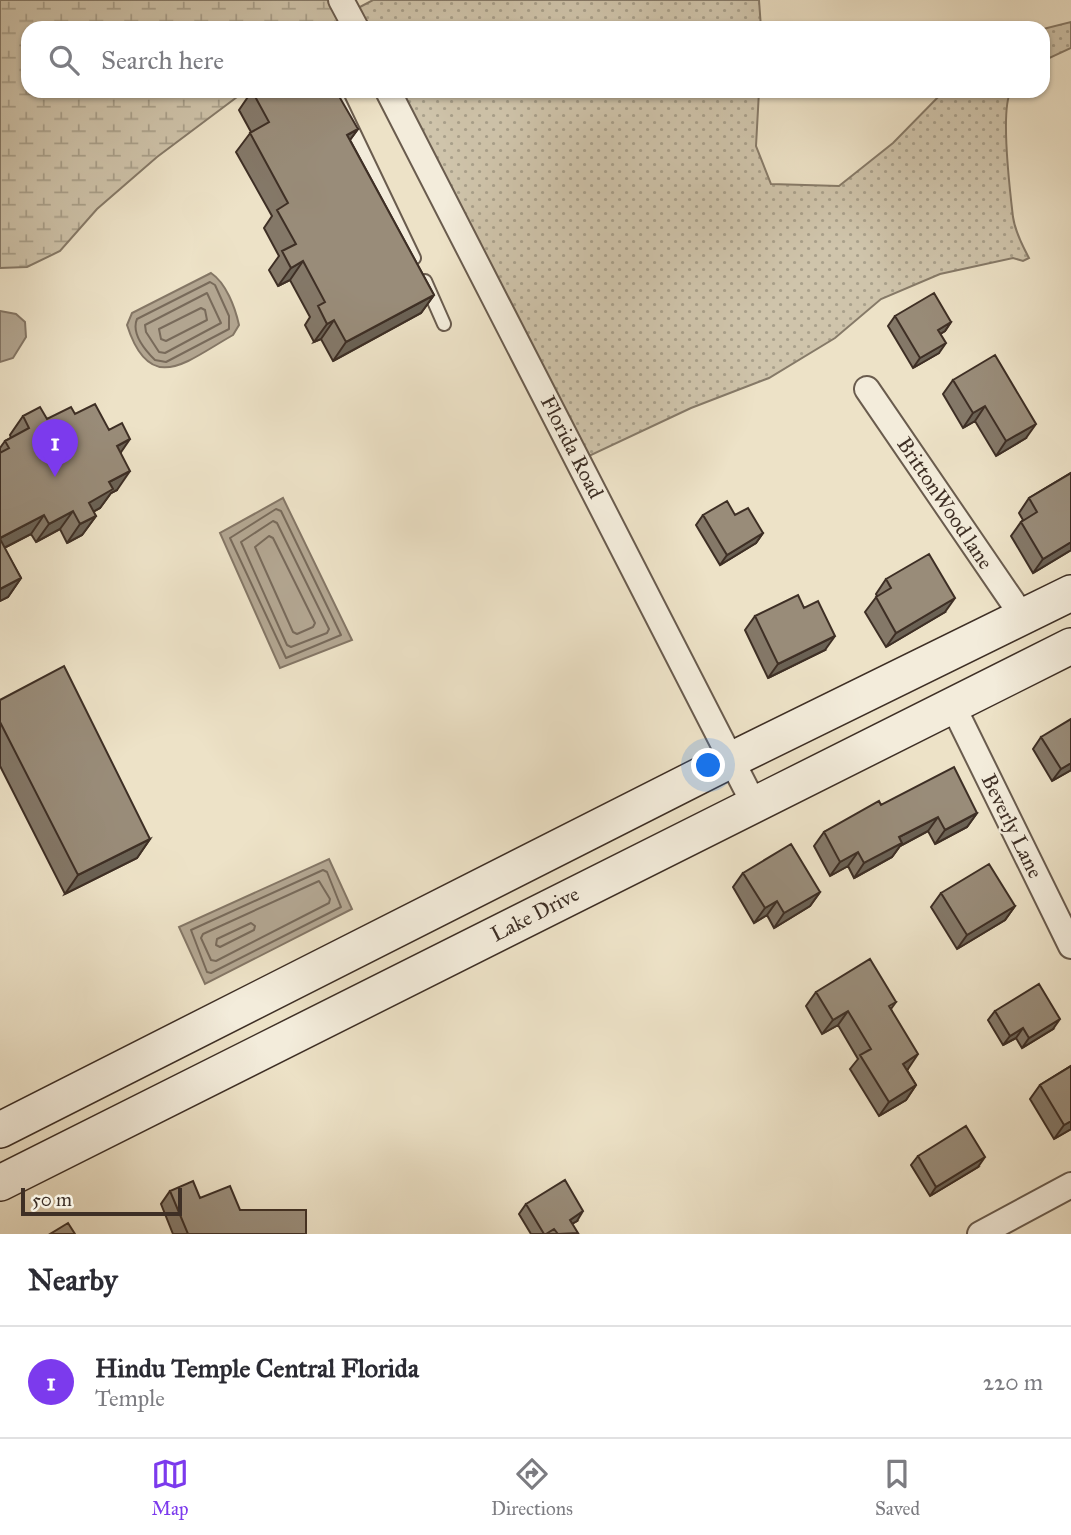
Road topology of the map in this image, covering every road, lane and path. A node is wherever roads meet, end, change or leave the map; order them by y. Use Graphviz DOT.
graph roads {
  1 [pos="341,0"];
  2 [pos="352,21"];
  3 [pos="337,98"];
  4 [pos="392,98"];
  5 [pos="444,324"];
  6 [pos="867,388"];
  7 [pos="1071,593"];
  8 [pos="1023,617"];
  9 [pos="1071,646"];
  10 [pos="953,706"];
  11 [pos="733,759"];
  12 [pos="754,804"];
  13 [pos="1071,946"];
  14 [pos="271,995"];
  15 [pos="295,1036"];
  16 [pos="137,1059"];
  17 [pos="0,1130"];
  18 [pos="0,1163"];
  19 [pos="0,1183"];
  20 [pos="1071,1185"];
  21 [pos="979,1234"];
  1 -- 2 [label="street"];
  3 -- 5 [label="lane"];
  4 -- 11 [label="street, Florida Road"];
  6 -- 8 [label="street, BrittonWood lane"];
  7 -- 8 [label="main road"];
  8 -- 11 [label="main road"];
  9 -- 10 [label="main road, Lake Drive"];
  10 -- 12 [label="main road, Lake Drive"];
  10 -- 13 [label="street, Beverly Lane"];
  11 -- 12 [label="street, Florida Road"];
  11 -- 14 [label="main road"];
  12 -- 15 [label="main road, Lake Drive"];
  14 -- 15 [label="main road"];
  14 -- 16 [label="main road"];
  15 -- 19 [label="main road, Lake Drive"];
  16 -- 17 [label="main road"];
  16 -- 18 [label="main road"];
  20 -- 21 [label="street"];
}
